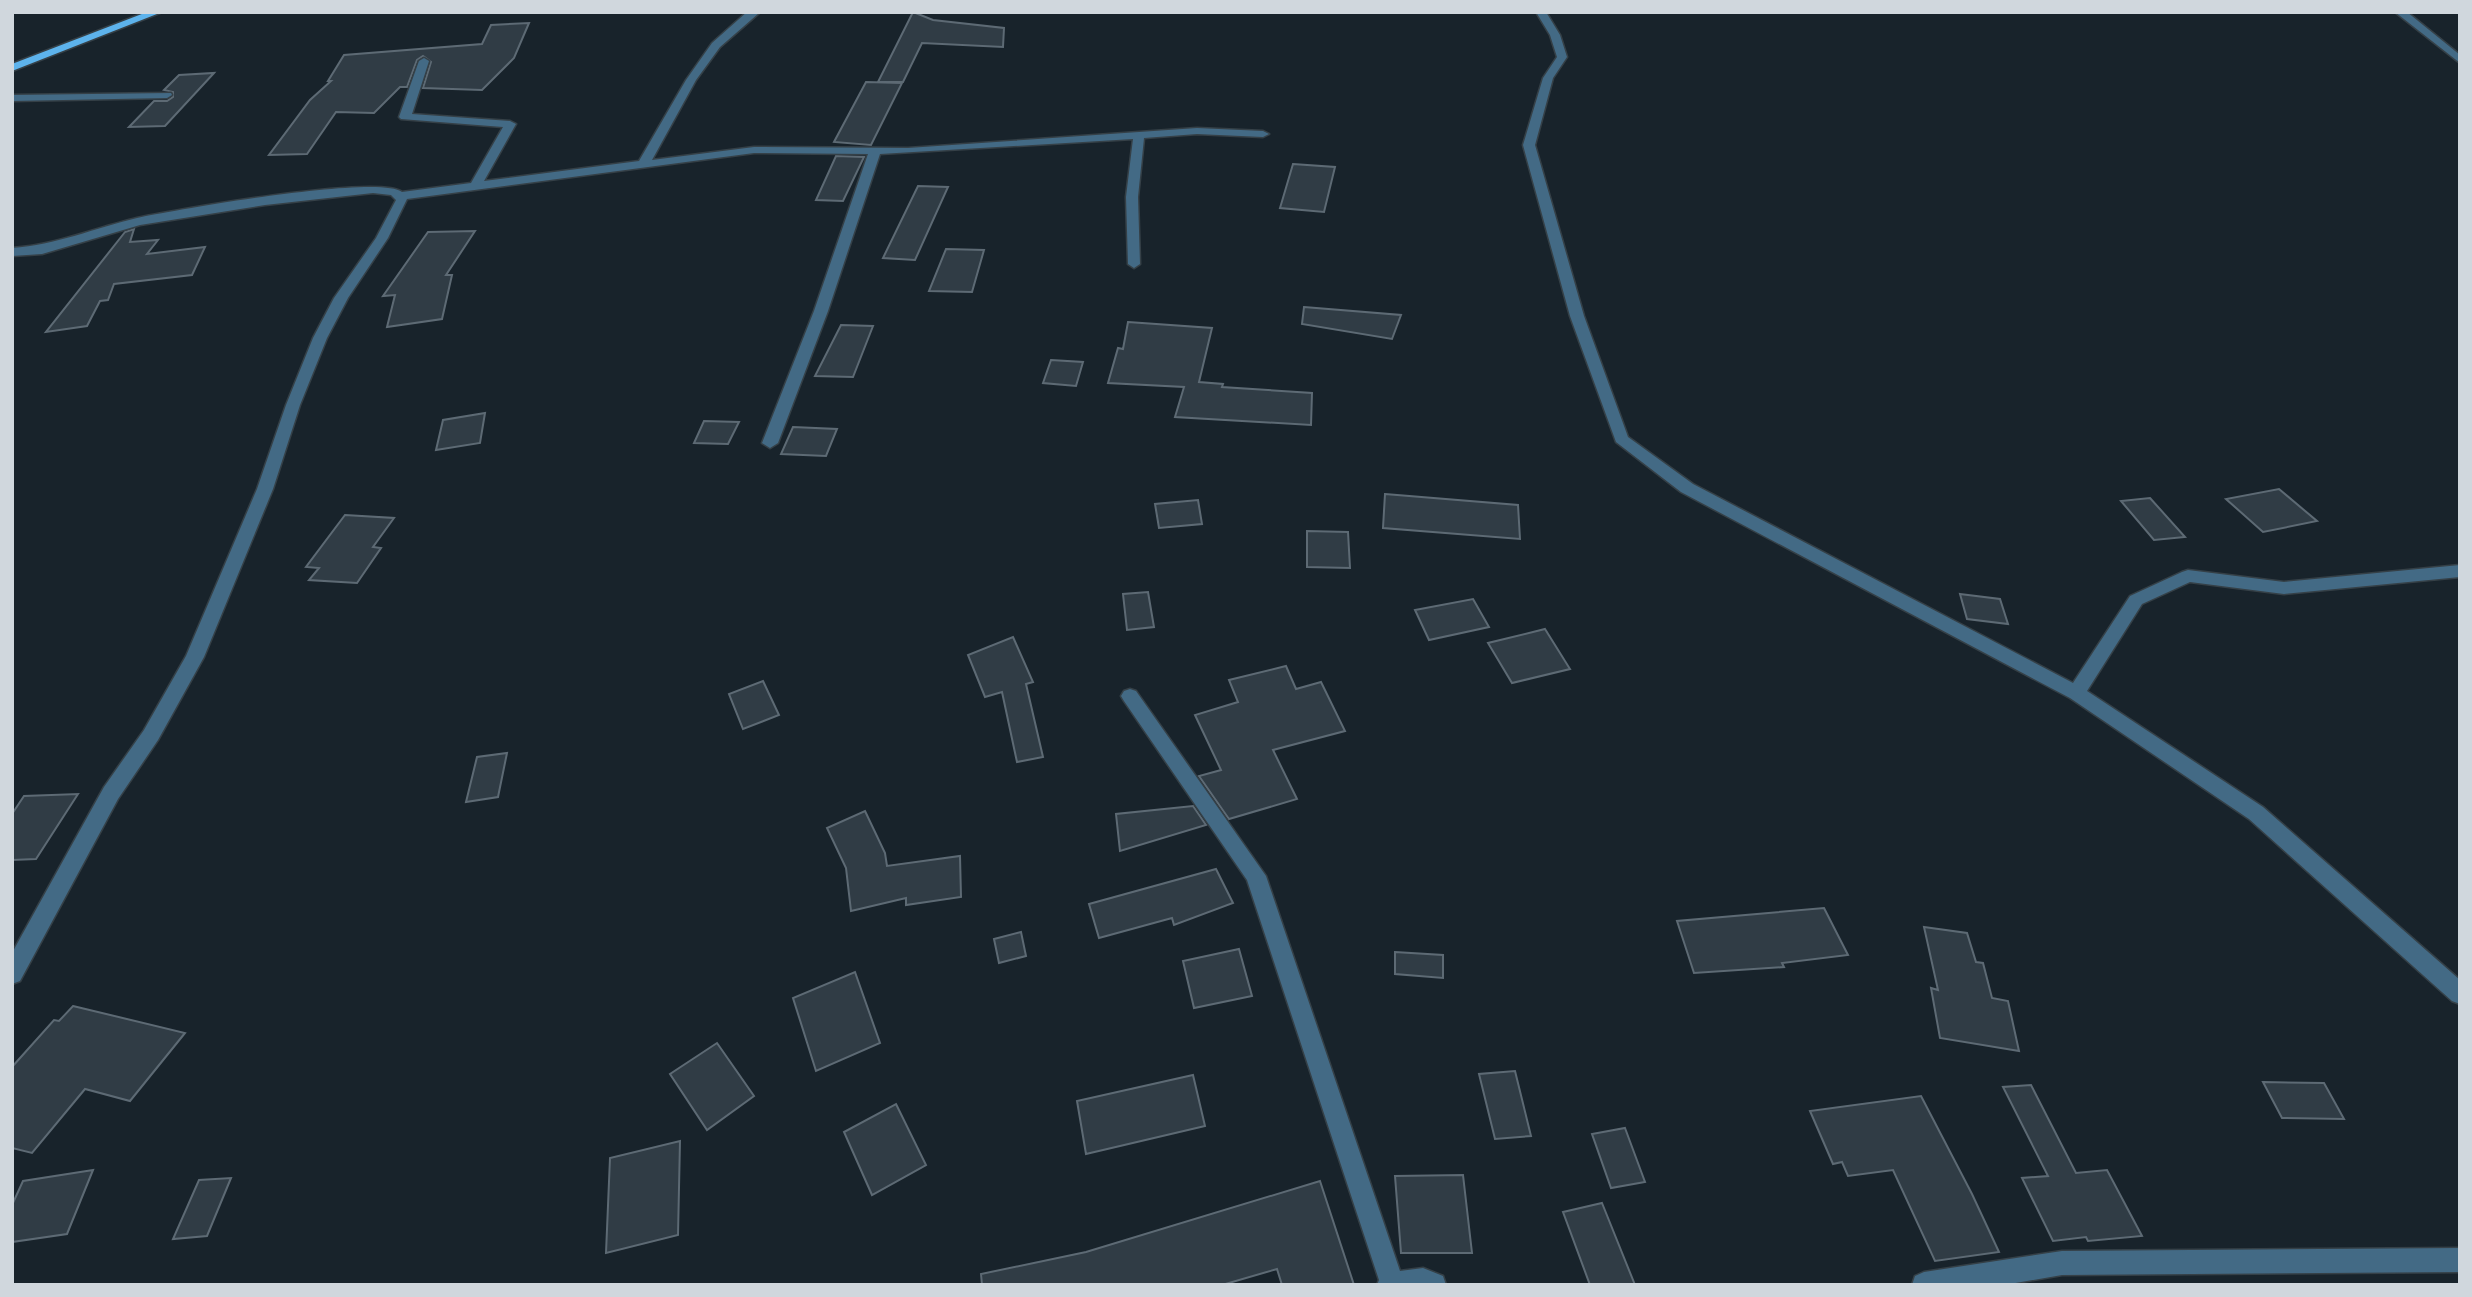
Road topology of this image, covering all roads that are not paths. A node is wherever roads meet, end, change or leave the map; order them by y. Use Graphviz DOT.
graph roads {
  1 [pos="156,12"];
  2 [pos="752,12"];
  3 [pos="1541,12"];
  4 [pos="2400,12"];
  5 [pos="2460,60"];
  6 [pos="424,61"];
  7 [pos="12,68"];
  8 [pos="167,95"];
  9 [pos="12,98"];
  10 [pos="1263,134"];
  11 [pos="1139,135"];
  12 [pos="874,151"];
  13 [pos="643,165"];
  14 [pos="474,187"];
  15 [pos="400,196"];
  16 [pos="12,252"];
  17 [pos="1133,264"];
  18 [pos="770,443"];
  19 [pos="2460,571"];
  20 [pos="2076,693"];
  21 [pos="1130,696"];
  22 [pos="12,974"];
  23 [pos="2460,994"];
  24 [pos="2460,1260"];
  25 [pos="1390,1284"];
  26 [pos="1434,1285"];
  27 [pos="1924,1285"];
  1 -- 7 [label="main road"];
  2 -- 13 [label="street"];
  3 -- 20 [label="street"];
  4 -- 5 [label="street"];
  6 -- 14 [label="street"];
  8 -- 9 [label="street"];
  10 -- 11 [label="street"];
  11 -- 12 [label="street"];
  11 -- 17 [label="street"];
  12 -- 13 [label="street"];
  12 -- 18 [label="street"];
  13 -- 14 [label="street"];
  14 -- 15 [label="street"];
  15 -- 16 [label="street"];
  15 -- 22 [label="street"];
  19 -- 20 [label="street"];
  20 -- 23 [label="street"];
  21 -- 25 [label="street"];
  24 -- 27 [label="street"];
  25 -- 26 [label="street"];
}
